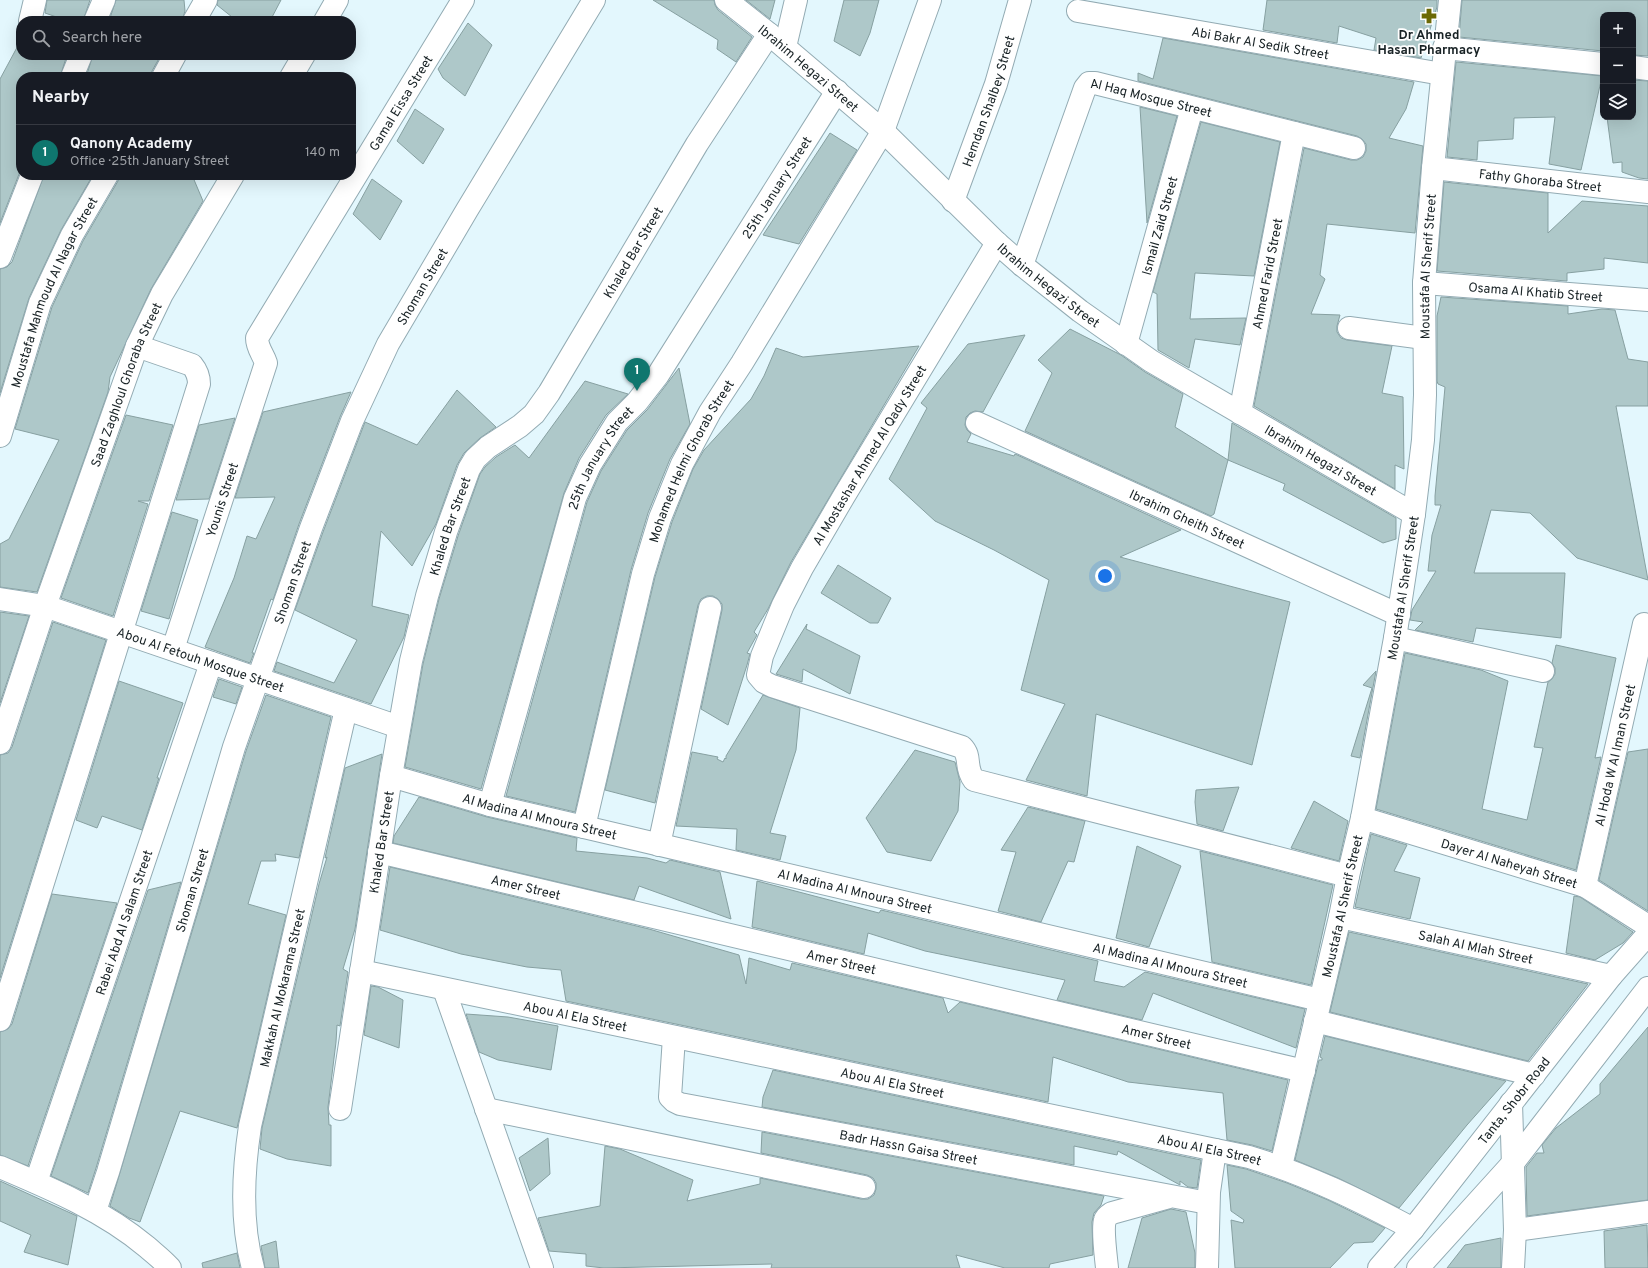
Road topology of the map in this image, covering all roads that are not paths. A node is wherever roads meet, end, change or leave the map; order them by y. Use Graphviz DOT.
graph roads {
  1 [pos="35,0"];
  2 [pos="104,0"];
  3 [pos="206,0"];
  4 [pos="337,0"];
  5 [pos="463,0"];
  6 [pos="594,0"];
  7 [pos="796,0"];
  8 [pos="930,0"];
  9 [pos="1020,0"];
  10 [pos="1450,0"];
  11 [pos="730,1"];
  12 [pos="1078,11"];
  13 [pos="31,16"];
  14 [pos="97,16"];
  15 [pos="197,16"];
  16 [pos="328,16"];
  17 [pos="777,41"];
  18 [pos="1444,48"];
  19 [pos="79,60"];
  20 [pos="172,60"];
  21 [pos="301,60"];
  22 [pos="1600,64"];
  23 [pos="1636,67"];
  24 [pos="1648,69"];
  25 [pos="74,72"];
  26 [pos="166,72"];
  27 [pos="294,72"];
  28 [pos="1442,74"];
  29 [pos="837,91"];
  30 [pos="1192,108"];
  31 [pos="883,131"];
  32 [pos="1294,133"];
  33 [pos="1354,148"];
  34 [pos="1433,168"];
  35 [pos="356,176"];
  36 [pos="30,180"];
  37 [pos="104,180"];
  38 [pos="230,180"];
  39 [pos="354,180"];
  40 [pos="1648,192"];
  41 [pos="953,201"];
  42 [pos="997,243"];
  43 [pos="0,257"];
  44 [pos="1022,265"];
  45 [pos="1424,283"];
  46 [pos="1648,300"];
  47 [pos="1349,328"];
  48 [pos="1424,338"];
  49 [pos="1126,344"];
  50 [pos="138,346"];
  51 [pos="260,351"];
  52 [pos="1240,413"];
  53 [pos="976,423"];
  54 [pos="0,436"];
  55 [pos="1414,514"];
  56 [pos="0,599"];
  57 [pos="45,606"];
  58 [pos="710,608"];
  59 [pos="1399,615"];
  60 [pos="1644,624"];
  61 [pos="122,632"];
  62 [pos="1395,638"];
  63 [pos="173,649"];
  64 [pos="211,663"];
  65 [pos="1543,671"];
  66 [pos="257,678"];
  67 [pos="346,709"];
  68 [pos="400,727"];
  69 [pos="0,743"];
  70 [pos="391,776"];
  71 [pos="490,805"];
  72 [pos="1362,818"];
  73 [pos="584,827"];
  74 [pos="659,845"];
  75 [pos="379,852"];
  76 [pos="1348,876"];
  77 [pos="1585,886"];
  78 [pos="1340,917"];
  79 [pos="1648,926"];
  80 [pos="1648,934"];
  81 [pos="360,972"];
  82 [pos="1611,976"];
  83 [pos="1648,988"];
  84 [pos="444,989"];
  85 [pos="1320,1000"];
  86 [pos="0,1020"];
  87 [pos="1316,1021"];
  88 [pos="674,1037"];
  89 [pos="1304,1071"];
  90 [pos="1534,1075"];
  91 [pos="1511,1103"];
  92 [pos="340,1109"];
  93 [pos="486,1109"];
  94 [pos="1215,1150"];
  95 [pos="1513,1162"];
  96 [pos="1280,1166"];
  97 [pos="0,1167"];
  98 [pos="36,1182"];
  99 [pos="864,1188"];
  100 [pos="1170,1197"];
  101 [pos="1208,1203"];
  102 [pos="95,1211"];
  103 [pos="1648,1212"];
  104 [pos="1413,1229"];
  105 [pos="1515,1230"];
  106 [pos="166,1266"];
  107 [pos="253,1268"];
  108 [pos="542,1268"];
  109 [pos="1107,1268"];
  110 [pos="1207,1268"];
  111 [pos="1379,1268"];
  112 [pos="1418,1268"];
  113 [pos="1513,1268"];
  1 -- 13 [label="street"];
  2 -- 14 [label="street"];
  3 -- 15 [label="street"];
  4 -- 16 [label="street"];
  5 -- 35 [label="street, Gamal Eissa Street"];
  6 -- 66 [label="street, Shoman Street"];
  7 -- 17 [label="street"];
  8 -- 31 [label="street, Mohamed Helmi Ghorab Street"];
  9 -- 41 [label="street, Hemdan Shalbey Street"];
  10 -- 18 [label="street, Moustafa Al Sherif Street"];
  11 -- 17 [label="street, Ibrahim Hegazi Street"];
  12 -- 28 [label="street, Abi Bakr Al Sedik Street"];
  17 -- 29 [label="street, Ibrahim Hegazi Street"];
  17 -- 68 [label="street, Khaled Bar Street"];
  18 -- 22 [label="street"];
  18 -- 28 [label="street, Moustafa Al Sherif Street"];
  19 -- 25 [label="street"];
  20 -- 26 [label="street"];
  21 -- 27 [label="street"];
  23 -- 24 [label="street"];
  28 -- 34 [label="street, Moustafa Al Sherif Street"];
  29 -- 31 [label="street, Ibrahim Hegazi Street"];
  29 -- 71 [label="street, 25th January Street"];
  30 -- 32 [label="street, Al Haq Mosque Street"];
  30 -- 44 [label="street, Al Haq Mosque Street"];
  30 -- 49 [label="street, Ismail Zaid Street"];
  31 -- 41 [label="street, Ibrahim Hegazi Street"];
  31 -- 73 [label="street, Mohamed Helmi Ghorab Street"];
  32 -- 33 [label="street, Al Haq Mosque Street"];
  32 -- 52 [label="street, Ahmed Farid Street"];
  34 -- 40 [label="street, Fathy Ghoraba Street"];
  34 -- 45 [label="street, Moustafa Al Sherif Street"];
  36 -- 43 [label="street"];
  37 -- 54 [label="street, Moustafa Mahmoud Al Nagar Street"];
  38 -- 50 [label="street, Saad Zaghloul Ghoraba Street"];
  39 -- 51 [label="street, Gamal Eissa Street"];
  41 -- 42 [label="street, Ibrahim Hegazi Street"];
  42 -- 44 [label="street, Ibrahim Hegazi Street"];
  42 -- 76 [label="street, Al Mostashar Ahmed Al Qady Street"];
  44 -- 49 [label="street, Ibrahim Hegazi Street"];
  45 -- 46 [label="street, Osama Al Khatib Street"];
  45 -- 48 [label="street, Moustafa Al Sherif Street"];
  47 -- 48 [label="street"];
  48 -- 55 [label="street, Moustafa Al Sherif Street"];
  49 -- 52 [label="street, Ibrahim Hegazi Street"];
  50 -- 57 [label="street, Saad Zaghloul Ghoraba Street"];
  50 -- 61 [label="street"];
  51 -- 63 [label="street, Younis Street"];
  52 -- 55 [label="street, Ibrahim Hegazi Street"];
  53 -- 59 [label="street, Ibrahim Gheith Street"];
  55 -- 59 [label="street, Moustafa Al Sherif Street"];
  56 -- 57 [label="street, Abou Al Fetouh Mosque Street"];
  57 -- 61 [label="street, Abou Al Fetouh Mosque Street"];
  57 -- 69 [label="street, Saad Zaghloul Ghoraba Street"];
  58 -- 74 [label="street"];
  59 -- 62 [label="street, Moustafa Al Sherif Street"];
  60 -- 77 [label="street, Al Hoda W Al Iman Street"];
  61 -- 63 [label="street, Abou Al Fetouh Mosque Street"];
  61 -- 86 [label="street"];
  62 -- 65 [label="street"];
  62 -- 72 [label="street, Moustafa Al Sherif Street"];
  63 -- 64 [label="street, Abou Al Fetouh Mosque Street"];
  64 -- 66 [label="street, Abou Al Fetouh Mosque Street"];
  64 -- 98 [label="street, Rabei Abd Al Salam Street"];
  66 -- 67 [label="street, Abou Al Fetouh Mosque Street"];
  66 -- 102 [label="street, Shoman Street"];
  67 -- 68 [label="street, Abou Al Fetouh Mosque Street"];
  67 -- 107 [label="street, Makkah Al Mokarama Street"];
  68 -- 70 [label="street, Khaled Bar Street"];
  70 -- 71 [label="street, Al Madina Al Mnoura Street"];
  70 -- 75 [label="street, Khaled Bar Street"];
  71 -- 73 [label="street, Al Madina Al Mnoura Street"];
  72 -- 76 [label="street, Moustafa Al Sherif Street"];
  72 -- 77 [label="street, Dayer Al Naheyah Street"];
  73 -- 74 [label="street, Al Madina Al Mnoura Street"];
  74 -- 85 [label="street, Al Madina Al Mnoura Street"];
  75 -- 81 [label="street, Khaled Bar Street"];
  75 -- 89 [label="street, Amer Street"];
  76 -- 78 [label="street, Moustafa Al Sherif Street"];
  77 -- 79 [label="street, Dayer Al Naheyah Street"];
  78 -- 82 [label="street, Salah Al Mlah Street"];
  78 -- 85 [label="street, Moustafa Al Sherif Street"];
  80 -- 82 [label="street, Tanta, Shobr Road"];
  81 -- 84 [label="street, Abou Al Ela Street"];
  81 -- 92 [label="street, Khaled Bar Street"];
  82 -- 90 [label="street, Tanta, Shobr Road"];
  83 -- 95 [label="street"];
  84 -- 88 [label="street, Abou Al Ela Street"];
  84 -- 93 [label="street"];
  85 -- 87 [label="street, Moustafa Al Sherif Street"];
  87 -- 89 [label="street, Moustafa Al Sherif Street"];
  87 -- 90 [label="street"];
  88 -- 94 [label="street, Abou Al Ela Street"];
  88 -- 100 [label="street, Badr Hassn Gaisa Street"];
  89 -- 96 [label="street, Moustafa Al Sherif Street"];
  90 -- 91 [label="street, Tanta, Shobr Road"];
  91 -- 95 [label="street"];
  91 -- 104 [label="street, Tanta, Shobr Road"];
  93 -- 99 [label="street"];
  93 -- 108 [label="street"];
  94 -- 96 [label="street, Abou Al Ela Street"];
  94 -- 101 [label="street"];
  95 -- 105 [label="street"];
  95 -- 112 [label="street"];
  96 -- 104 [label="street, Abou Al Ela Street"];
  97 -- 98 [label="street"];
  98 -- 102 [label="street"];
  100 -- 101 [label="street, Badr Hassn Gaisa Street"];
  100 -- 109 [label="street"];
  101 -- 110 [label="street"];
  102 -- 106 [label="street"];
  103 -- 105 [label="street"];
  104 -- 111 [label="street, Tanta, Shobr Road"];
  105 -- 113 [label="street"];
}
